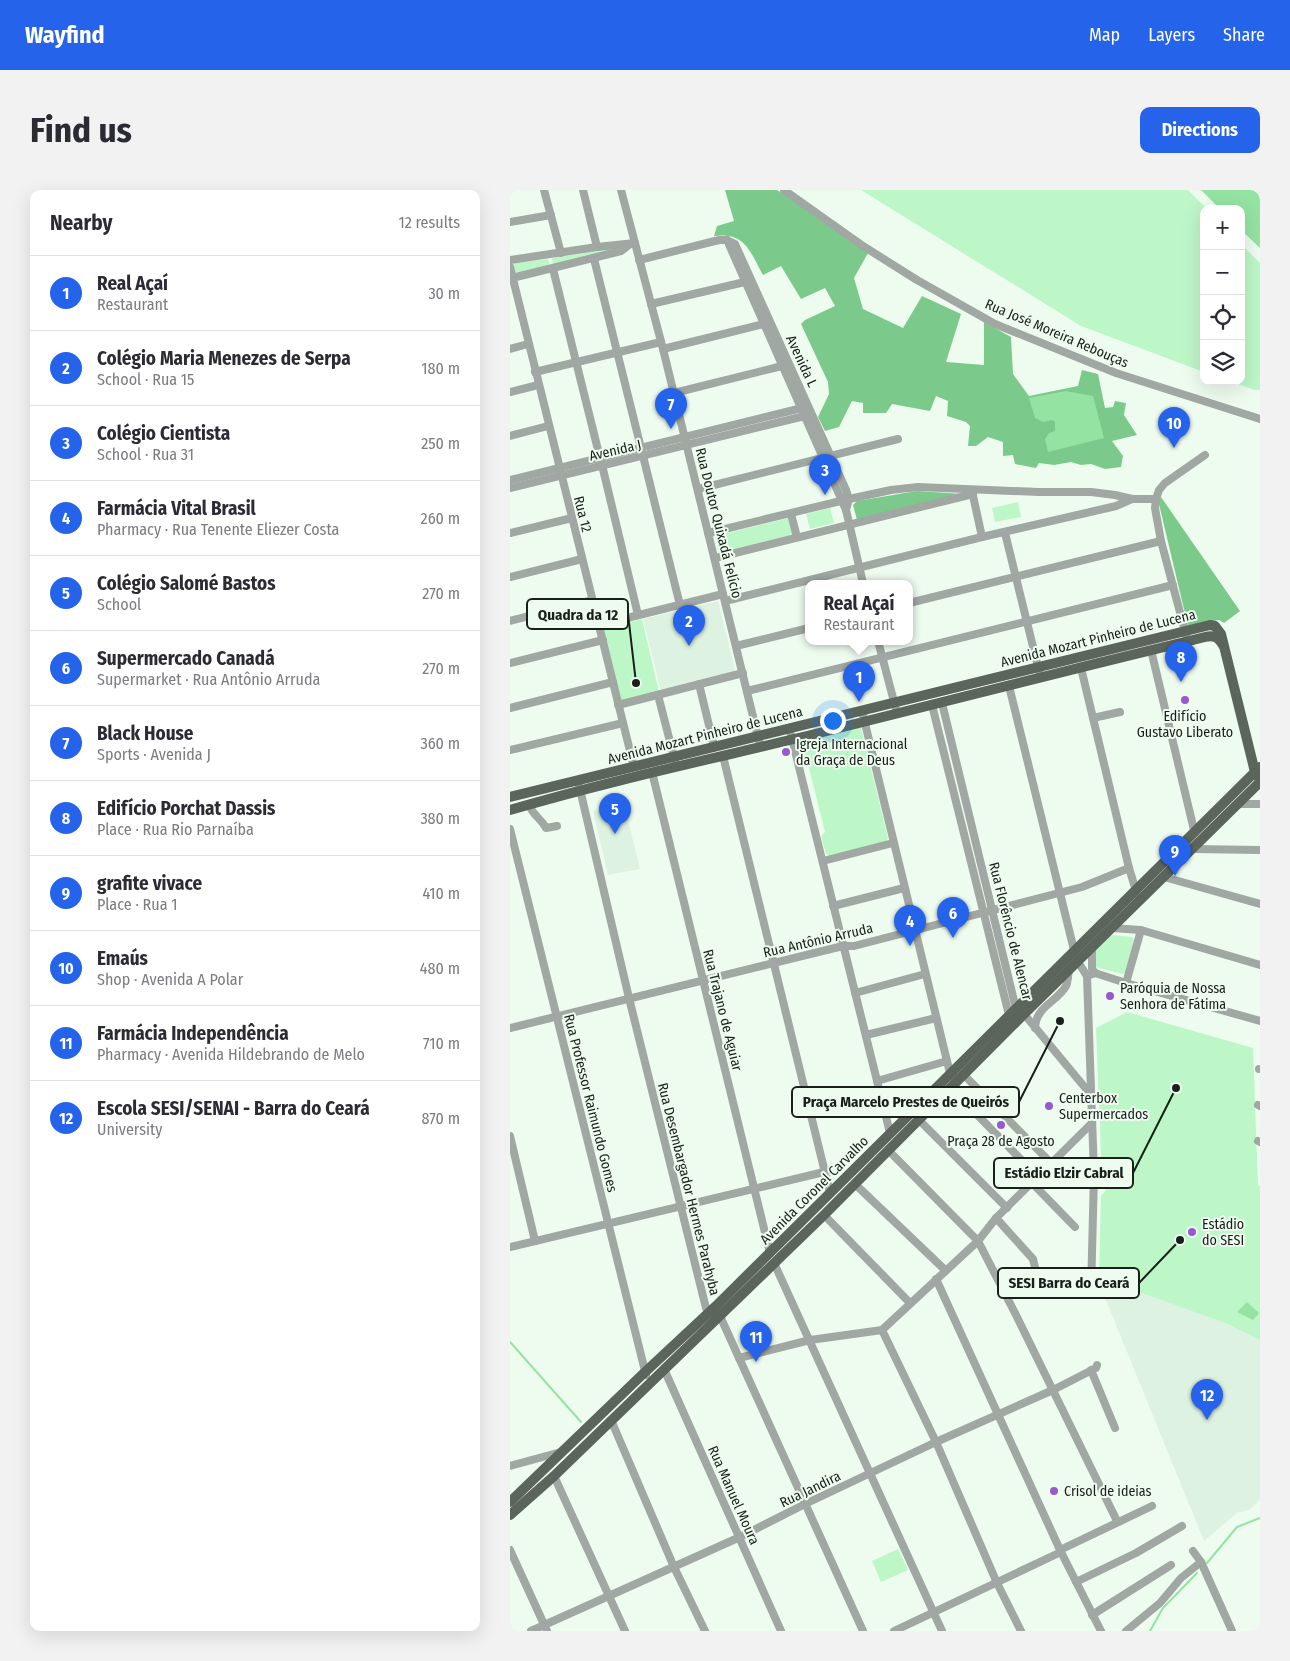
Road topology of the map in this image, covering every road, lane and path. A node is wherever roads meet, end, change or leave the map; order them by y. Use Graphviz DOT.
graph roads {
  1 [pos="544,190"];
  2 [pos="583,190"];
  3 [pos="621,190"];
  4 [pos="784,190"];
  5 [pos="551,216"];
  6 [pos="510,222"];
  7 [pos="632,244"];
  8 [pos="596,247"];
  9 [pos="560,253"];
  10 [pos="594,259"];
  11 [pos="510,260"];
  12 [pos="639,260"];
  13 [pos="510,268"];
  14 [pos="553,269"];
  15 [pos="512,278"];
  16 [pos="749,282"];
  17 [pos="518,304"];
  18 [pos="651,304"];
  19 [pos="510,306"];
  20 [pos="767,324"];
  21 [pos="528,344"];
  22 [pos="662,345"];
  23 [pos="510,349"];
  24 [pos="618,352"];
  25 [pos="577,363"];
  26 [pos="787,365"];
  27 [pos="535,372"];
  28 [pos="538,385"];
  29 [pos="510,392"];
  30 [pos="674,393"];
  31 [pos="807,411"];
  32 [pos="1260,419"];
  33 [pos="548,426"];
  34 [pos="510,436"];
  35 [pos="898,439"];
  36 [pos="686,441"];
  37 [pos="642,452"];
  38 [pos="1205,455"];
  39 [pos="827,457"];
  40 [pos="601,462"];
  41 [pos="560,472"];
  42 [pos="510,480"];
  43 [pos="510,488"];
  44 [pos="698,489"];
  45 [pos="972,492"];
  46 [pos="1132,499"];
  47 [pos="1156,499"];
  48 [pos="845,500"];
  49 [pos="791,514"];
  50 [pos="572,518"];
  51 [pos="849,524"];
  52 [pos="510,533"];
  53 [pos="708,533"];
  54 [pos="1005,533"];
  55 [pos="797,537"];
  56 [pos="982,537"];
  57 [pos="1161,541"];
  58 [pos="715,558"];
  59 [pos="582,559"];
  60 [pos="860,568"];
  61 [pos="510,577"];
  62 [pos="1016,578"];
  63 [pos="805,580"];
  64 [pos="806,580"];
  65 [pos="862,580"];
  66 [pos="1173,585"];
  67 [pos="724,598"];
  68 [pos="592,600"];
  69 [pos="913,602"];
  70 [pos="680,605"];
  71 [pos="638,615"];
  72 [pos="510,622"];
  73 [pos="1027,622"];
  74 [pos="598,625"];
  75 [pos="805,629"];
  76 [pos="1185,630"];
  77 [pos="603,640"];
  78 [pos="1187,641"];
  79 [pos="879,645"];
  80 [pos="736,646"];
  81 [pos="1224,646"];
  82 [pos="1151,650"];
  83 [pos="882,657"];
  84 [pos="510,663"];
  85 [pos="1038,666"];
  86 [pos="1080,668"];
  87 [pos="743,673"];
  88 [pos="1041,678"];
  89 [pos="613,682"];
  90 [pos="699,684"];
  91 [pos="1009,686"];
  92 [pos="747,691"];
  93 [pos="658,695"];
  94 [pos="894,702"];
  95 [pos="937,704"];
  96 [pos="618,705"];
  97 [pos="510,708"];
  98 [pos="862,711"];
  99 [pos="1120,712"];
  100 [pos="897,713"];
  101 [pos="1092,718"];
  102 [pos="865,722"];
  103 [pos="623,723"];
  104 [pos="789,728"];
  105 [pos="792,739"];
  106 [pos="759,741"];
  107 [pos="714,746"];
  108 [pos="510,750"];
  109 [pos="723,756"];
  110 [pos="675,761"];
  111 [pos="634,767"];
  112 [pos="652,772"];
  113 [pos="1259,775"];
  114 [pos="579,786"];
  115 [pos="510,797"];
  116 [pos="1239,804"];
  117 [pos="1260,804"];
  118 [pos="529,805"];
  119 [pos="510,810"];
  120 [pos="557,826"];
  121 [pos="510,829"];
  122 [pos="1194,830"];
  123 [pos="893,842"];
  124 [pos="1192,849"];
  125 [pos="1260,850"];
  126 [pos="823,861"];
  127 [pos="1129,868"];
  128 [pos="1164,877"];
  129 [pos="904,888"];
  130 [pos="1136,890"];
  131 [pos="1060,892"];
  132 [pos="1140,901"];
  133 [pos="1260,904"];
  134 [pos="833,906"];
  135 [pos="988,911"];
  136 [pos="1112,928"];
  137 [pos="914,929"];
  138 [pos="1141,930"];
  139 [pos="843,946"];
  140 [pos="1092,948"];
  141 [pos="1075,951"];
  142 [pos="1078,962"];
  143 [pos="774,963"];
  144 [pos="1260,966"];
  145 [pos="1069,970"];
  146 [pos="1096,972"];
  147 [pos="925,974"];
  148 [pos="1087,976"];
  149 [pos="702,980"];
  150 [pos="1126,983"];
  151 [pos="855,993"];
  152 [pos="629,998"];
  153 [pos="1088,998"];
  154 [pos="1016,1013"];
  155 [pos="556,1017"];
  156 [pos="936,1018"];
  157 [pos="1260,1020"];
  158 [pos="510,1028"];
  159 [pos="1035,1028"];
  160 [pos="866,1035"];
  161 [pos="947,1062"];
  162 [pos="950,1073"];
  163 [pos="877,1081"];
  164 [pos="958,1082"];
  165 [pos="1092,1096"];
  166 [pos="919,1120"];
  167 [pos="1092,1123"];
  168 [pos="890,1133"];
  169 [pos="510,1136"];
  170 [pos="889,1151"];
  171 [pos="1051,1163"];
  172 [pos="824,1172"];
  173 [pos="1035,1180"];
  174 [pos="856,1184"];
  175 [pos="755,1188"];
  176 [pos="830,1193"];
  177 [pos="680,1206"];
  178 [pos="1007,1208"];
  179 [pos="824,1215"];
  180 [pos="996,1218"];
  181 [pos="608,1223"];
  182 [pos="1075,1227"];
  183 [pos="535,1241"];
  184 [pos="978,1241"];
  185 [pos="510,1247"];
  186 [pos="770,1253"];
  187 [pos="774,1264"];
  188 [pos="945,1270"];
  189 [pos="936,1279"];
  190 [pos="1091,1292"];
  191 [pos="1042,1295"];
  192 [pos="910,1303"];
  193 [pos="716,1314"];
  194 [pos="882,1330"];
  195 [pos="810,1340"];
  196 [pos="739,1358"];
  197 [pos="664,1369"];
  198 [pos="647,1377"];
  199 [pos="1053,1390"];
  200 [pos="998,1415"];
  201 [pos="607,1419"];
  202 [pos="1115,1428"];
  203 [pos="936,1442"];
  204 [pos="579,1444"];
  205 [pos="563,1451"];
  206 [pos="510,1466"];
  207 [pos="870,1474"];
  208 [pos="554,1476"];
  209 [pos="510,1502"];
  210 [pos="805,1504"];
  211 [pos="1152,1506"];
  212 [pos="510,1515"];
  213 [pos="1116,1522"];
  214 [pos="1182,1526"];
  215 [pos="740,1538"];
  216 [pos="510,1550"];
  217 [pos="1060,1551"];
  218 [pos="1193,1551"];
  219 [pos="1201,1562"];
  220 [pos="1171,1564"];
  221 [pos="674,1566"];
  222 [pos="1076,1582"];
  223 [pos="997,1583"];
  224 [pos="610,1596"];
  225 [pos="933,1612"];
  226 [pos="1092,1615"];
  227 [pos="545,1628"];
  228 [pos="531,1631"];
  229 [pos="625,1631"];
  230 [pos="705,1631"];
  231 [pos="781,1631"];
  232 [pos="863,1631"];
  233 [pos="894,1631"];
  234 [pos="942,1631"];
  235 [pos="1021,1631"];
  236 [pos="1101,1631"];
  237 [pos="1126,1631"];
  238 [pos="1232,1631"];
  1 -- 5 [label="street"];
  2 -- 8 [label="street"];
  3 -- 7 [label="street, Rua Doutor Quixadá Felício"];
  4 -- 32 [label="street, Rua José Moreira Rebouças"];
  5 -- 6 [label="street"];
  5 -- 9 [label="street"];
  7 -- 8 [label="street"];
  7 -- 10 [label="street"];
  7 -- 12 [label="street, Rua Doutor Quixadá Felício"];
  8 -- 9 [label="street"];
  9 -- 11 [label="street"];
  10 -- 14 [label="street"];
  10 -- 24 [label="street"];
  12 -- 16 [label="street, Avenida L"];
  12 -- 18 [label="street, Rua Doutor Quixadá Felício"];
  13 -- 15 [label="street, Rua 12"];
  14 -- 15 [label="street"];
  14 -- 25 [label="street"];
  15 -- 17 [label="street, Rua 12"];
  16 -- 18 [label="street"];
  16 -- 20 [label="street, Avenida L"];
  17 -- 19 [label="street"];
  17 -- 21 [label="street, Rua 12"];
  18 -- 22 [label="street, Rua Doutor Quixadá Felício"];
  20 -- 22 [label="street"];
  20 -- 26 [label="street, Avenida L"];
  21 -- 23 [label="street"];
  21 -- 27 [label="street, Rua 12"];
  22 -- 24 [label="street"];
  22 -- 30 [label="street, Rua Doutor Quixadá Felício"];
  24 -- 25 [label="street"];
  24 -- 37 [label="street"];
  25 -- 27 [label="street"];
  25 -- 40 [label="street"];
  26 -- 30 [label="street"];
  26 -- 31 [label="street, Avenida L"];
  27 -- 28 [label="street, Rua 12"];
  28 -- 29 [label="street"];
  28 -- 33 [label="street, Rua 12"];
  30 -- 36 [label="street, Rua Doutor Quixadá Felício"];
  31 -- 36 [label="street, Avenida J"];
  31 -- 39 [label="street, Avenida L"];
  33 -- 34 [label="street"];
  33 -- 41 [label="street, Rua 12"];
  35 -- 39 [label="street"];
  36 -- 37 [label="street, Avenida J"];
  36 -- 44 [label="street, Rua Doutor Quixadá Felício"];
  37 -- 40 [label="street, Avenida J"];
  37 -- 70 [label="street"];
  38 -- 47 [label="street"];
  39 -- 44 [label="street"];
  39 -- 48 [label="street, Avenida L"];
  40 -- 41 [label="street, Avenida J"];
  40 -- 71 [label="street"];
  41 -- 42 [label="street, Avenida J"];
  41 -- 43 [label="street, Avenida J"];
  41 -- 50 [label="street, Rua 12"];
  44 -- 53 [label="street, Rua Doutor Quixadá Felício"];
  45 -- 46 [label="street"];
  45 -- 48 [label="street"];
  45 -- 51 [label="street"];
  45 -- 56 [label="street"];
  46 -- 47 [label="street"];
  46 -- 54 [label="street"];
  47 -- 57 [label="street"];
  48 -- 49 [label="street"];
  48 -- 51 [label="street, Avenida L"];
  49 -- 53 [label="street"];
  49 -- 55 [label="street"];
  50 -- 52 [label="street"];
  50 -- 59 [label="street, Rua 12"];
  51 -- 55 [label="street"];
  51 -- 60 [label="street, Avenida L"];
  53 -- 58 [label="street, Rua Doutor Quixadá Felício"];
  54 -- 56 [label="street"];
  54 -- 62 [label="street"];
  55 -- 58 [label="street"];
  56 -- 60 [label="street"];
  57 -- 62 [label="street"];
  57 -- 66 [label="street"];
  58 -- 67 [label="street, Rua Doutor Quixadá Felício"];
  59 -- 61 [label="street"];
  59 -- 68 [label="street, Rua 12"];
  60 -- 64 [label="street"];
  60 -- 65 [label="street, Avenida L"];
  62 -- 69 [label="street"];
  62 -- 73 [label="street"];
  63 -- 67 [label="street"];
  66 -- 73 [label="street"];
  66 -- 76 [label="street"];
  67 -- 70 [label="street"];
  67 -- 80 [label="street, Rua Doutor Quixadá Felício"];
  68 -- 72 [label="street"];
  68 -- 74 [label="street, Rua 12"];
  70 -- 71 [label="street"];
  71 -- 74 [label="street"];
  73 -- 83 [label="street"];
  73 -- 85 [label="street"];
  74 -- 77 [label="street, Rua 12"];
  75 -- 80 [label="street"];
  76 -- 78 [label="street"];
  76 -- 81 [label="main road, Avenida Mozart Pinheiro de Lucena"];
  76 -- 85 [label="main road, Avenida Mozart Pinheiro de Lucena"];
  77 -- 84 [label="street"];
  77 -- 89 [label="street, Rua 12"];
  78 -- 81 [label="main road, Avenida Mozart Pinheiro de Lucena"];
  78 -- 82 [label="main road, Avenida Mozart Pinheiro de Lucena"];
  79 -- 83 [label="street"];
  80 -- 87 [label="street, Rua Doutor Quixadá Felício"];
  81 -- 113 [label="main road"];
  82 -- 86 [label="main road, Avenida Mozart Pinheiro de Lucena"];
  82 -- 122 [label="street"];
  83 -- 92 [label="street"];
  83 -- 94 [label="street"];
  85 -- 88 [label="street"];
  85 -- 94 [label="main road, Avenida Mozart Pinheiro de Lucena"];
  86 -- 88 [label="main road, Avenida Mozart Pinheiro de Lucena"];
  86 -- 101 [label="street"];
  87 -- 90 [label="street"];
  87 -- 92 [label="street, Rua Doutor Quixadá Felício"];
  88 -- 91 [label="main road, Avenida Mozart Pinheiro de Lucena"];
  89 -- 96 [label="street, Rua 12"];
  89 -- 97 [label="street"];
  90 -- 93 [label="street"];
  90 -- 107 [label="street"];
  91 -- 95 [label="main road, Avenida Mozart Pinheiro de Lucena"];
  91 -- 131 [label="street"];
  92 -- 106 [label="street, Rua Doutor Quixadá Felício"];
  93 -- 96 [label="street"];
  93 -- 110 [label="street"];
  94 -- 98 [label="main road, Avenida Mozart Pinheiro de Lucena"];
  94 -- 100 [label="street"];
  95 -- 100 [label="main road, Avenida Mozart Pinheiro de Lucena"];
  95 -- 135 [label="street, Rua Florêncio de Alencar"];
  96 -- 103 [label="street, Rua 12"];
  98 -- 102 [label="street"];
  98 -- 104 [label="main road, Avenida Mozart Pinheiro de Lucena"];
  99 -- 101 [label="street"];
  100 -- 102 [label="main road, Avenida Mozart Pinheiro de Lucena"];
  101 -- 127 [label="street"];
  102 -- 105 [label="main road, Avenida Mozart Pinheiro de Lucena"];
  102 -- 123 [label="street"];
  103 -- 108 [label="street"];
  103 -- 111 [label="street, Rua 12"];
  104 -- 105 [label="street"];
  104 -- 106 [label="main road, Avenida Mozart Pinheiro de Lucena"];
  105 -- 106 [label="main road, Avenida Mozart Pinheiro de Lucena"];
  105 -- 126 [label="street"];
  106 -- 107 [label="main road, Avenida Mozart Pinheiro de Lucena"];
  106 -- 109 [label="main road, Avenida Mozart Pinheiro de Lucena"];
  107 -- 110 [label="main road, Avenida Mozart Pinheiro de Lucena"];
  109 -- 110 [label="main road, Avenida Mozart Pinheiro de Lucena"];
  109 -- 143 [label="street"];
  110 -- 111 [label="main road, Avenida Mozart Pinheiro de Lucena"];
  110 -- 112 [label="main road, Avenida Mozart Pinheiro de Lucena"];
  111 -- 114 [label="main road, Avenida Mozart Pinheiro de Lucena"];
  112 -- 114 [label="main road, Avenida Mozart Pinheiro de Lucena"];
  112 -- 149 [label="street, Rua Trajano de Aguiar"];
  113 -- 116 [label="main road, Avenida Coronel Carvalho"];
  113 -- 122 [label="main road, Avenida Coronel Carvalho"];
  114 -- 115 [label="main road, Avenida Mozart Pinheiro de Lucena"];
  114 -- 118 [label="main road, Avenida Mozart Pinheiro de Lucena"];
  114 -- 152 [label="street, Rua Desembargador Hermes Parahyba"];
  116 -- 117 [label="street"];
  116 -- 124 [label="main road, Avenida Coronel Carvalho"];
  118 -- 119 [label="main road, Avenida Mozart Pinheiro de Lucena"];
  118 -- 120 [label="street"];
  121 -- 155 [label="street, Rua Professor Raimundo Gomes"];
  122 -- 130 [label="main road, Avenida Coronel Carvalho"];
  123 -- 126 [label="street"];
  123 -- 129 [label="street"];
  124 -- 125 [label="street"];
  124 -- 128 [label="main road, Avenida Coronel Carvalho"];
  126 -- 134 [label="street"];
  127 -- 130 [label="street"];
  127 -- 131 [label="street, Rua Antônio Arruda"];
  128 -- 132 [label="main road, Avenida Coronel Carvalho"];
  128 -- 133 [label="street"];
  129 -- 134 [label="street"];
  129 -- 137 [label="street"];
  130 -- 132 [label="street"];
  130 -- 141 [label="main road, Avenida Coronel Carvalho"];
  131 -- 135 [label="street, Rua Antônio Arruda"];
  131 -- 141 [label="street"];
  132 -- 136 [label="main road, Avenida Coronel Carvalho"];
  134 -- 139 [label="street"];
  135 -- 137 [label="street, Rua Antônio Arruda"];
  135 -- 154 [label="street, Rua Florêncio de Alencar"];
  136 -- 138 [label="street"];
  136 -- 140 [label="main road, Avenida Coronel Carvalho"];
  137 -- 139 [label="street, Rua Antônio Arruda"];
  137 -- 147 [label="street"];
  138 -- 144 [label="street"];
  138 -- 150 [label="street"];
  139 -- 143 [label="street, Rua Antônio Arruda"];
  139 -- 151 [label="street"];
  140 -- 142 [label="main road, Avenida Coronel Carvalho"];
  140 -- 146 [label="street"];
  141 -- 142 [label="street"];
  141 -- 154 [label="main road, Avenida Coronel Carvalho"];
  142 -- 145 [label="main road, Avenida Coronel Carvalho"];
  142 -- 148 [label="street"];
  143 -- 149 [label="street, Rua Antônio Arruda"];
  143 -- 172 [label="street"];
  145 -- 154 [label="main road, Avenida Coronel Carvalho"];
  145 -- 159 [label="street, Avenida Coronel Carvalho"];
  146 -- 148 [label="street"];
  146 -- 150 [label="street"];
  146 -- 153 [label="street"];
  147 -- 151 [label="street"];
  147 -- 156 [label="street"];
  148 -- 153 [label="street"];
  149 -- 152 [label="street, Rua Antônio Arruda"];
  149 -- 175 [label="street, Rua Trajano de Aguiar"];
  150 -- 157 [label="street"];
  151 -- 160 [label="street"];
  152 -- 155 [label="street, Rua Antônio Arruda"];
  152 -- 177 [label="street, Rua Desembargador Hermes Parahyba"];
  153 -- 165 [label="street"];
  154 -- 159 [label="street, Rua Florêncio de Alencar"];
  154 -- 162 [label="main road, Avenida Coronel Carvalho"];
  154 -- 164 [label="main road, Avenida Coronel Carvalho"];
  155 -- 158 [label="street, Rua Antônio Arruda"];
  155 -- 181 [label="street, Rua Professor Raimundo Gomes"];
  156 -- 160 [label="street"];
  156 -- 161 [label="street"];
  159 -- 165 [label="street, Rua Florêncio de Alencar"];
  160 -- 163 [label="street"];
  161 -- 162 [label="street"];
  161 -- 163 [label="street"];
  162 -- 164 [label="street"];
  162 -- 168 [label="main road, Avenida Coronel Carvalho"];
  163 -- 168 [label="street"];
  164 -- 166 [label="main road, Avenida Coronel Carvalho"];
  164 -- 171 [label="street"];
  164 -- 173 [label="street"];
  165 -- 167 [label="street"];
  166 -- 170 [label="main road, Avenida Coronel Carvalho"];
  166 -- 178 [label="street"];
  167 -- 171 [label="street"];
  167 -- 190 [label="street"];
  168 -- 176 [label="main road, Avenida Coronel Carvalho"];
  169 -- 183 [label="street"];
  170 -- 174 [label="main road, Avenida Coronel Carvalho"];
  170 -- 184 [label="street"];
  171 -- 173 [label="street"];
  172 -- 175 [label="street"];
  172 -- 176 [label="street"];
  173 -- 178 [label="street"];
  173 -- 182 [label="street"];
  174 -- 179 [label="main road, Avenida Coronel Carvalho"];
  174 -- 188 [label="street"];
  175 -- 177 [label="street"];
  175 -- 186 [label="street, Rua Trajano de Aguiar"];
  176 -- 186 [label="main road, Avenida Coronel Carvalho"];
  177 -- 181 [label="street"];
  177 -- 193 [label="street, Rua Desembargador Hermes Parahyba"];
  178 -- 180 [label="street"];
  179 -- 187 [label="main road, Avenida Coronel Carvalho"];
  179 -- 192 [label="street"];
  180 -- 184 [label="street"];
  180 -- 191 [label="street"];
  181 -- 183 [label="street"];
  181 -- 198 [label="street, Rua Professor Raimundo Gomes"];
  183 -- 185 [label="street"];
  184 -- 188 [label="street"];
  184 -- 199 [label="street"];
  186 -- 193 [label="main road, Avenida Coronel Carvalho"];
  187 -- 193 [label="main road, Avenida Coronel Carvalho"];
  187 -- 195 [label="street"];
  188 -- 189 [label="street"];
  189 -- 192 [label="street"];
  189 -- 200 [label="street"];
  192 -- 194 [label="street"];
  193 -- 196 [label="street, Rua Desembargador Hermes Parahyba"];
  193 -- 197 [label="main road, Avenida Coronel Carvalho"];
  193 -- 198 [label="main road, Avenida Coronel Carvalho"];
  194 -- 195 [label="street"];
  194 -- 203 [label="street"];
  195 -- 196 [label="street"];
  195 -- 207 [label="street"];
  196 -- 210 [label="street, Rua Desembargador Hermes Parahyba"];
  197 -- 198 [label="main road, Avenida Coronel Carvalho"];
  197 -- 215 [label="street, Rua Manuel Moura"];
  198 -- 201 [label="main road, Avenida Coronel Carvalho"];
  199 -- 200 [label="street, Rua Jandira"];
  199 -- 202 [label="street, Rua Jandira"];
  199 -- 213 [label="street"];
  200 -- 203 [label="street, Rua Jandira"];
  200 -- 217 [label="street"];
  201 -- 204 [label="main road, Avenida Coronel Carvalho"];
  201 -- 221 [label="street"];
  203 -- 207 [label="street, Rua Jandira"];
  203 -- 223 [label="street"];
  204 -- 205 [label="main road, Avenida Coronel Carvalho"];
  204 -- 208 [label="main road, Avenida Coronel Carvalho"];
  205 -- 206 [label="street"];
  205 -- 209 [label="main road, Avenida Coronel Carvalho"];
  207 -- 210 [label="street, Rua Jandira"];
  207 -- 225 [label="street"];
  208 -- 212 [label="main road, Avenida Coronel Carvalho"];
  208 -- 224 [label="street"];
  210 -- 215 [label="street, Rua Jandira"];
  210 -- 232 [label="street, Rua Desembargador Hermes Parahyba"];
  211 -- 213 [label="street"];
  213 -- 217 [label="street"];
  214 -- 222 [label="street"];
  215 -- 221 [label="street, Rua Jandira"];
  215 -- 231 [label="street, Rua Manuel Moura"];
  216 -- 227 [label="street"];
  217 -- 222 [label="street"];
  217 -- 223 [label="street"];
  218 -- 219 [label="street"];
  219 -- 237 [label="street"];
  219 -- 238 [label="street"];
  220 -- 226 [label="street"];
  221 -- 224 [label="street, Rua Jandira"];
  221 -- 230 [label="street"];
  222 -- 226 [label="street"];
  223 -- 225 [label="street"];
  223 -- 235 [label="street"];
  224 -- 227 [label="street, Rua Jandira"];
  224 -- 229 [label="street"];
  225 -- 233 [label="street"];
  225 -- 234 [label="street"];
  226 -- 236 [label="street"];
  227 -- 228 [label="street, Rua Jandira"];
}
